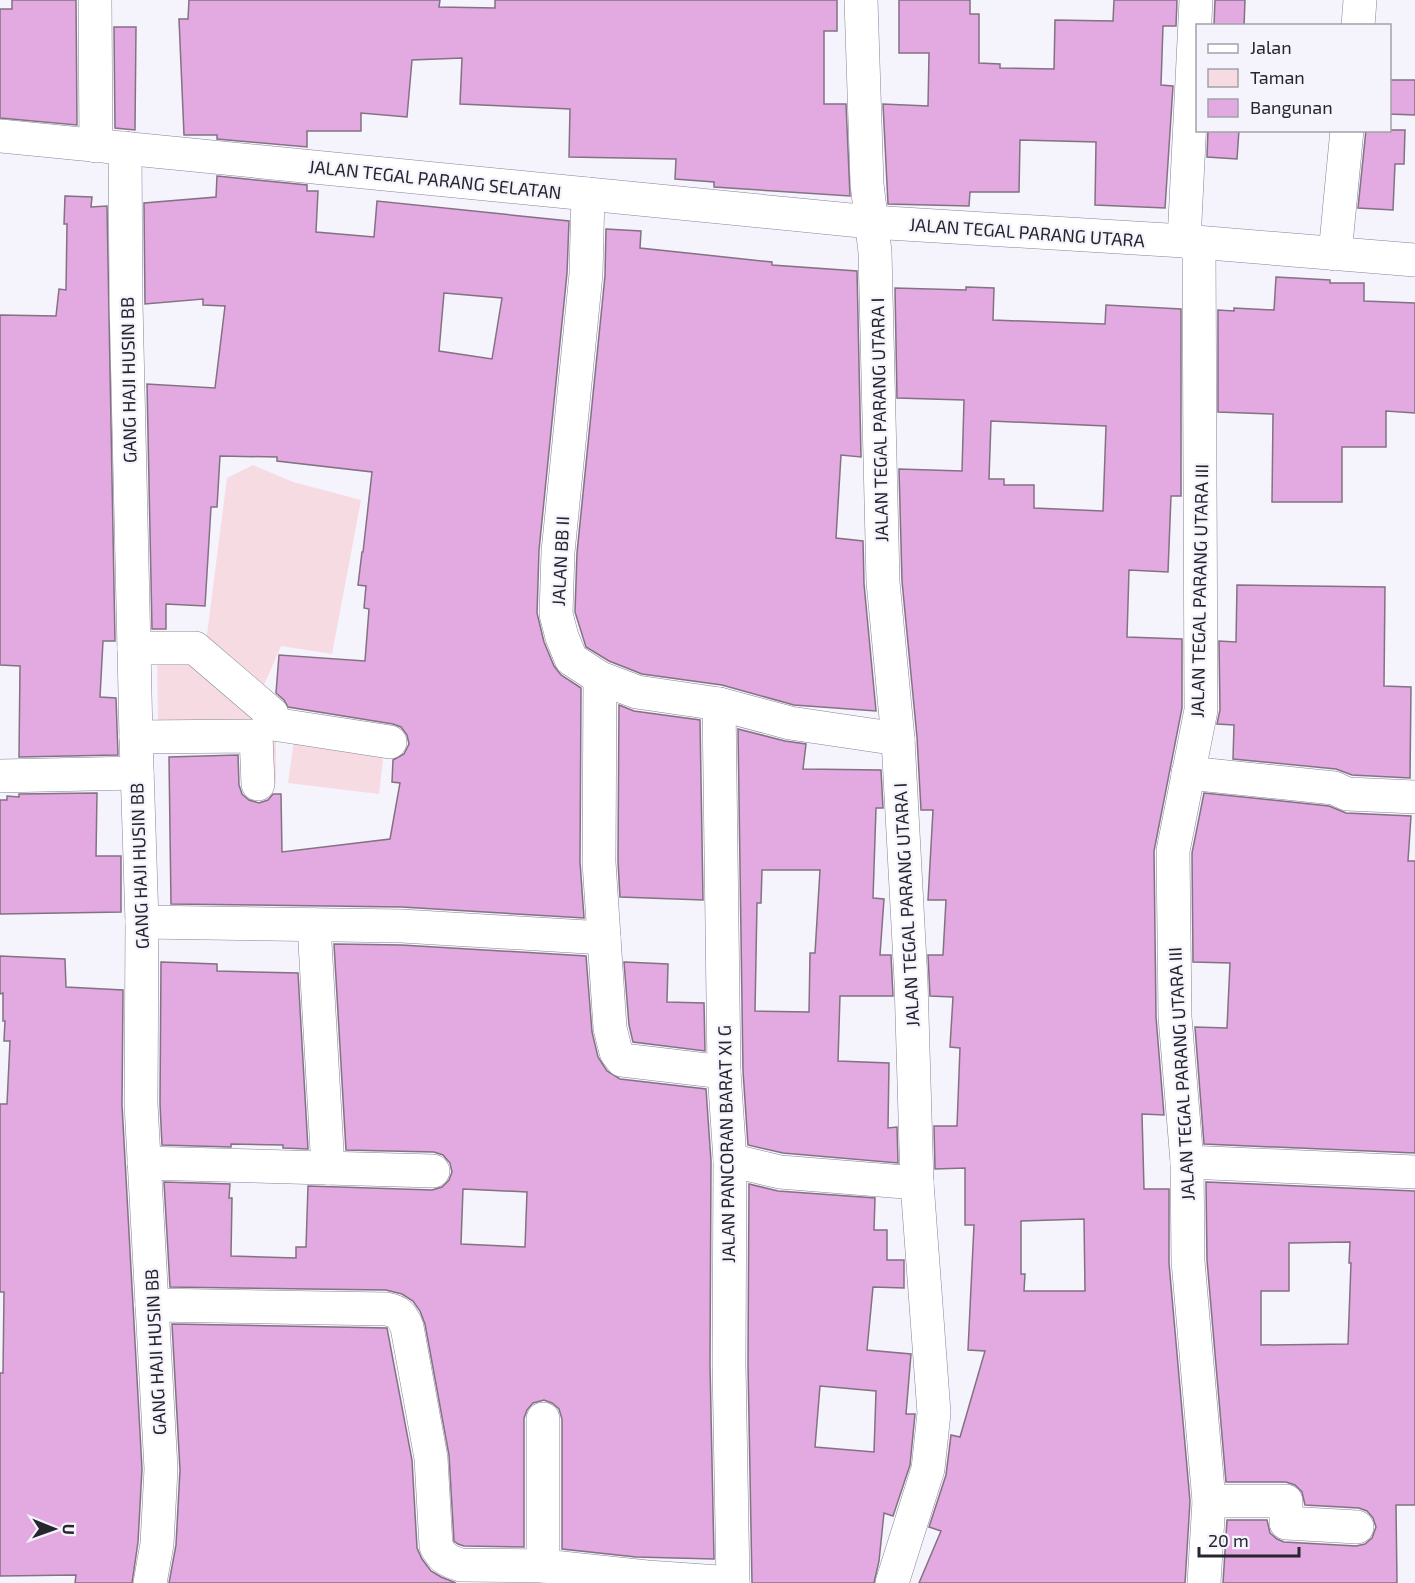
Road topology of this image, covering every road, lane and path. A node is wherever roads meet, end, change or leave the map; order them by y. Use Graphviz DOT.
graph roads {
  1 [pos="94,0"];
  2 [pos="861,0"];
  3 [pos="1196,0"];
  4 [pos="1360,0"];
  5 [pos="1358,24"];
  6 [pos="1347,132"];
  7 [pos="0,136"];
  8 [pos="111,147"];
  9 [pos="588,194"];
  10 [pos="871,222"];
  11 [pos="1192,242"];
  12 [pos="1335,254"];
  13 [pos="1415,260"];
  14 [pos="134,648"];
  15 [pos="600,678"];
  16 [pos="719,704"];
  17 [pos="136,736"];
  18 [pos="898,739"];
  19 [pos="390,742"];
  20 [pos="137,773"];
  21 [pos="1188,773"];
  22 [pos="0,776"];
  23 [pos="258,784"];
  24 [pos="1415,797"];
  25 [pos="142,922"];
  26 [pos="314,925"];
  27 [pos="604,938"];
  28 [pos="724,1072"];
  29 [pos="730,1160"];
  30 [pos="1187,1162"];
  31 [pos="144,1164"];
  32 [pos="328,1168"];
  33 [pos="433,1171"];
  34 [pos="1415,1172"];
  35 [pos="917,1183"];
  36 [pos="152,1305"];
  37 [pos="543,1419"];
  38 [pos="1209,1500"];
  39 [pos="1357,1527"];
  40 [pos="543,1566"];
  41 [pos="150,1583"];
  42 [pos="733,1583"];
  43 [pos="892,1583"];
  44 [pos="1204,1583"];
  1 -- 8 [label="street, GANG HAJI HUSIN BB"];
  2 -- 10 [label="street, JALAN TEGAL PARANG UTARA I"];
  3 -- 11 [label="street"];
  4 -- 5 [label="street"];
  6 -- 12 [label="street"];
  7 -- 8 [label="street, JALAN TEGAL PARANG SELATAN"];
  8 -- 9 [label="street, JALAN TEGAL PARANG SELATAN"];
  8 -- 14 [label="street, GANG HAJI HUSIN BB"];
  9 -- 10 [label="street, JALAN TEGAL PARANG SELATAN"];
  9 -- 15 [label="street, JALAN BB II"];
  10 -- 11 [label="street, JALAN TEGAL PARANG UTARA"];
  10 -- 18 [label="street, JALAN TEGAL PARANG UTARA I"];
  11 -- 12 [label="street, JALAN TEGAL PARANG UTARA"];
  11 -- 21 [label="street, JALAN TEGAL PARANG UTARA III"];
  12 -- 13 [label="street, JALAN TEGAL PARANG UTARA"];
  14 -- 17 [label="street, GANG HAJI HUSIN BB"];
  14 -- 19 [label="street"];
  15 -- 16 [label="street, JALAN BB II"];
  15 -- 27 [label="street"];
  16 -- 18 [label="street, JALAN BB II"];
  16 -- 28 [label="street, JALAN PANCORAN BARAT XI G"];
  17 -- 20 [label="street, GANG HAJI HUSIN BB"];
  17 -- 23 [label="street"];
  18 -- 35 [label="street, JALAN TEGAL PARANG UTARA I"];
  20 -- 22 [label="street"];
  20 -- 25 [label="street, GANG HAJI HUSIN BB"];
  21 -- 24 [label="street"];
  21 -- 30 [label="street, JALAN TEGAL PARANG UTARA III"];
  25 -- 26 [label="street"];
  25 -- 31 [label="street, GANG HAJI HUSIN BB"];
  26 -- 27 [label="street"];
  26 -- 32 [label="street"];
  27 -- 28 [label="street"];
  28 -- 29 [label="street, JALAN PANCORAN BARAT XI G"];
  29 -- 35 [label="street"];
  29 -- 42 [label="street, JALAN PANCORAN BARAT XI G"];
  30 -- 34 [label="street"];
  30 -- 38 [label="street, JALAN TEGAL PARANG UTARA III"];
  31 -- 32 [label="street"];
  31 -- 36 [label="street, GANG HAJI HUSIN BB"];
  32 -- 33 [label="street"];
  35 -- 43 [label="street, JALAN TEGAL PARANG UTARA I"];
  36 -- 40 [label="street"];
  36 -- 41 [label="street, GANG HAJI HUSIN BB"];
  37 -- 40 [label="street"];
  38 -- 39 [label="street"];
  38 -- 44 [label="street, JALAN TEGAL PARANG UTARA III"];
  40 -- 42 [label="street"];
}
